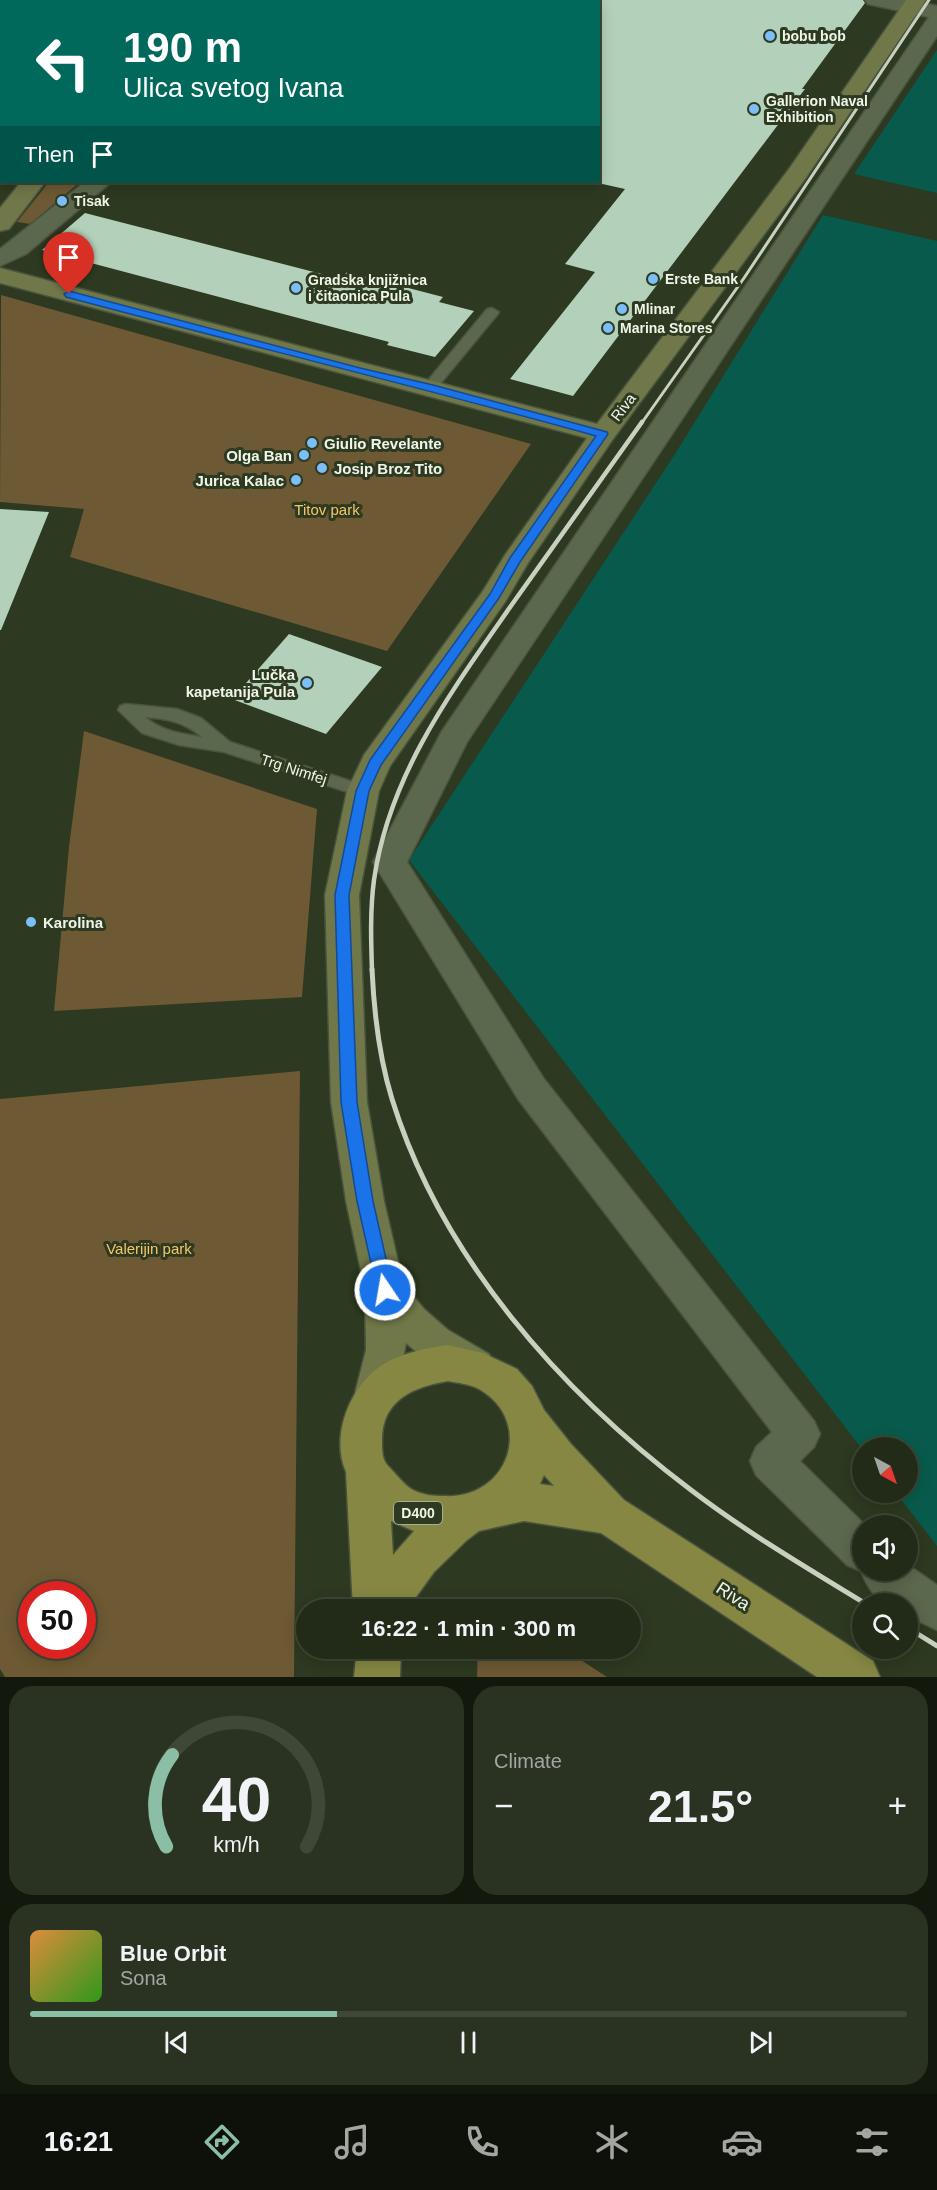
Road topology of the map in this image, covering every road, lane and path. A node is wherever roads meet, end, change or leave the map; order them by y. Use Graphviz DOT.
graph roads {
  1 [pos="875,0"];
  2 [pos="922,9"];
  3 [pos="937,12"];
  4 [pos="32,183"];
  5 [pos="98,183"];
  6 [pos="0,224"];
  7 [pos="0,259"];
  8 [pos="0,275"];
  9 [pos="492,312"];
  10 [pos="430,387"];
  11 [pos="603,434"];
  12 [pos="225,746"];
  13 [pos="363,791"];
  14 [pos="385,1290"];
  15 [pos="475,1367"];
  16 [pos="375,1397"];
  17 [pos="530,1423"];
  18 [pos="367,1473"];
  19 [pos="477,1512"];
  20 [pos="609,1514"];
  21 [pos="852,1541"];
  22 [pos="893,1581"];
  23 [pos="374,1599"];
  24 [pos="394,1599"];
  25 [pos="937,1609"];
  26 [pos="378,1659"];
  27 [pos="377,1677"];
  28 [pos="857,1677"];
  1 -- 2 [label="street"];
  2 -- 3 [label="street"];
  2 -- 11 [label="main road, Riva"];
  2 -- 21 [label="street"];
  4 -- 6 [label="main road"];
  5 -- 7 [label="street"];
  8 -- 10 [label="main road"];
  9 -- 10 [label="lane"];
  10 -- 11 [label="main road"];
  11 -- 13 [label="main road, Riva"];
  12 -- 12 [label="lane, Trg Nimfej"];
  12 -- 13 [label="lane, Trg Nimfej"];
  13 -- 14 [label="main road, Riva"];
  14 -- 15 [label="main road, Riva"];
  14 -- 16 [label="main road, Riva"];
  15 -- 16 [label="main road, D400"];
  15 -- 17 [label="main road, D400"];
  16 -- 18 [label="main road, D400"];
  17 -- 19 [label="main road, D400"];
  17 -- 20 [label="main road, Riva / D400"];
  18 -- 19 [label="main road, D400"];
  18 -- 23 [label="main road, D400"];
  19 -- 20 [label="main road, Riva / D400"];
  19 -- 24 [label="main road, D400"];
  20 -- 28 [label="main road, Riva / D400"];
  22 -- 25 [label="street"];
  26 -- 27 [label="main road"];
}
